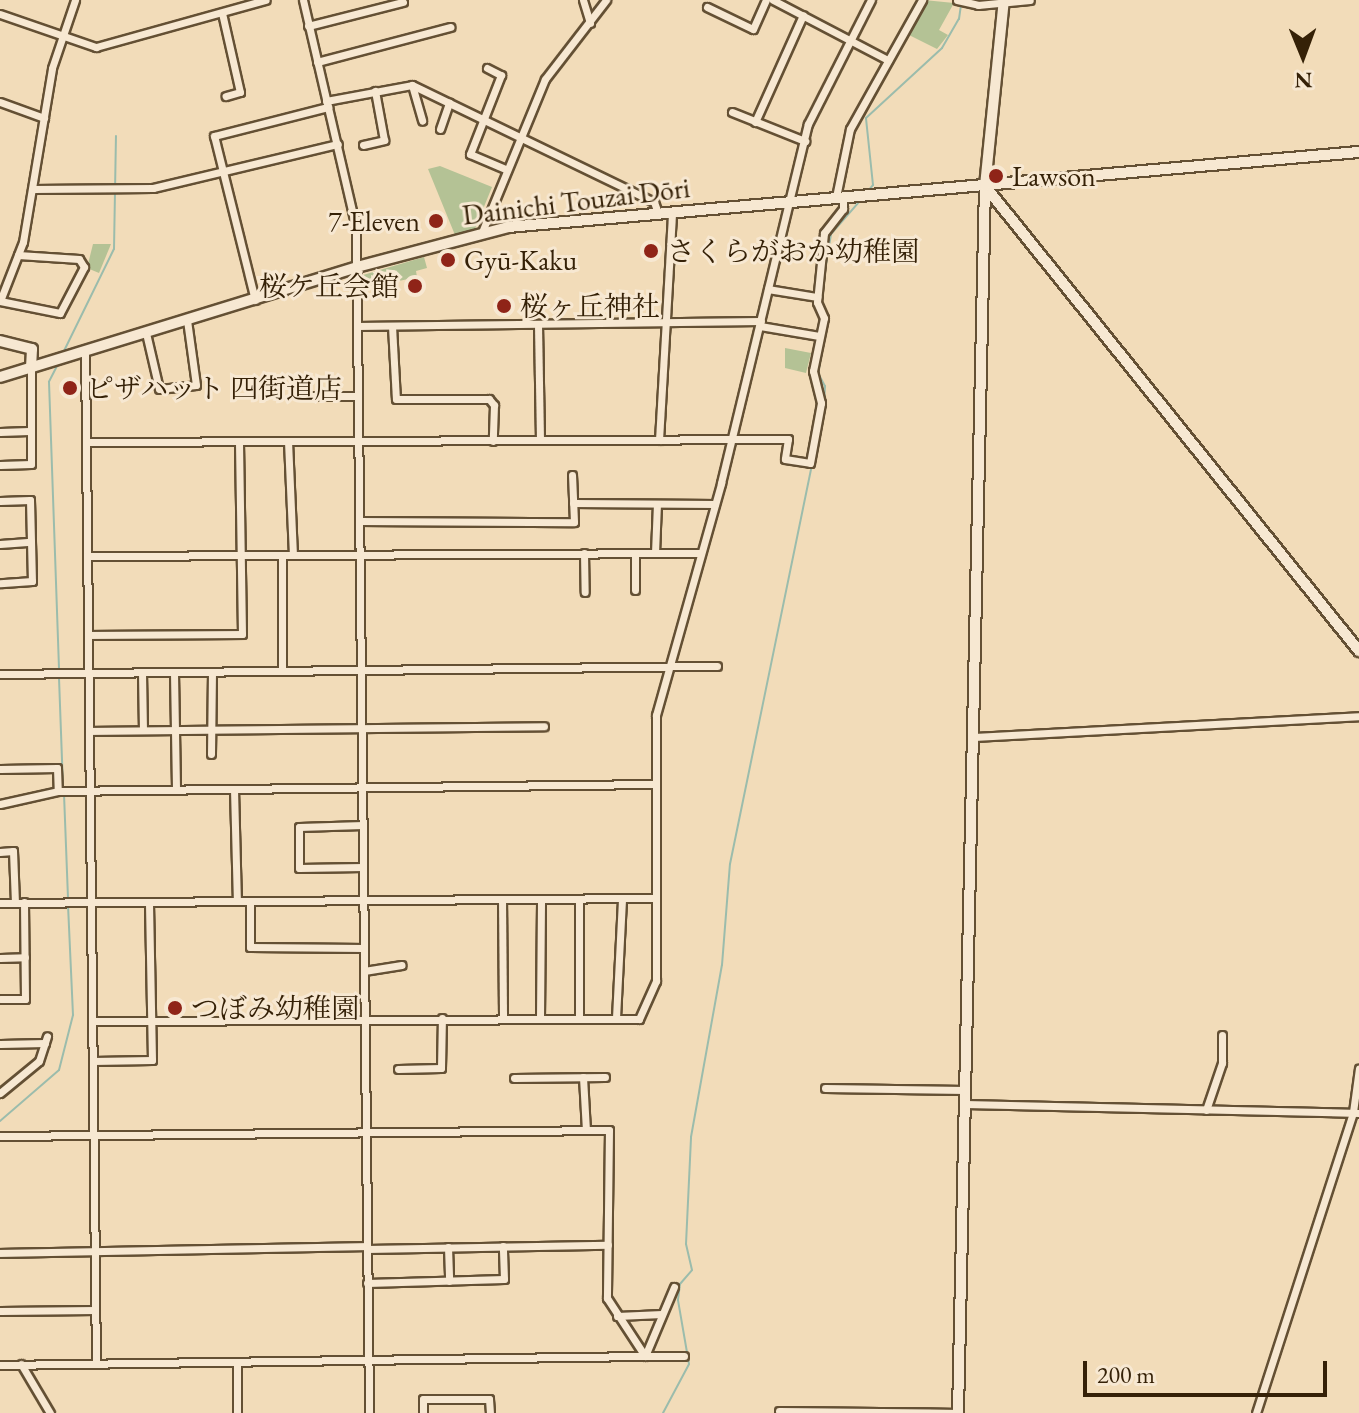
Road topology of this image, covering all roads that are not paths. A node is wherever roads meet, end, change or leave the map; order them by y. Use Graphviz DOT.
graph roads {
  1 [pos="75,0"];
  2 [pos="266,0"];
  3 [pos="303,0"];
  4 [pos="583,0"];
  5 [pos="606,0"];
  6 [pos="766,0"];
  7 [pos="773,0"];
  8 [pos="871,0"];
  9 [pos="922,0"];
  10 [pos="957,0"];
  11 [pos="1030,0"];
  12 [pos="403,2"];
  13 [pos="966,2"];
  14 [pos="1004,2"];
  15 [pos="707,7"];
  16 [pos="222,13"];
  17 [pos="0,14"];
  18 [pos="803,15"];
  19 [pos="590,23"];
  20 [pos="308,26"];
  21 [pos="450,27"];
  22 [pos="61,37"];
  23 [pos="853,40"];
  24 [pos="888,60"];
  25 [pos="317,62"];
  26 [pos="487,68"];
  27 [pos="412,85"];
  28 [pos="375,91"];
  29 [pos="226,96"];
  30 [pos="0,102"];
  31 [pos="449,103"];
  32 [pos="327,104"];
  33 [pos="732,112"];
  34 [pos="44,118"];
  35 [pos="483,120"];
  36 [pos="422,121"];
  37 [pos="755,122"];
  38 [pos="440,129"];
  39 [pos="519,136"];
  40 [pos="805,141"];
  41 [pos="338,144"];
  42 [pos="363,145"];
  43 [pos="1359,152"];
  44 [pos="506,169"];
  45 [pos="223,173"];
  46 [pos="985,186"];
  47 [pos="33,189"];
  48 [pos="839,197"];
  49 [pos="789,201"];
  50 [pos="672,212"];
  51 [pos="658,213"];
  52 [pos="482,232"];
  53 [pos="18,255"];
  54 [pos="357,267"];
  55 [pos="768,289"];
  56 [pos="817,297"];
  57 [pos="255,300"];
  58 [pos="0,301"];
  59 [pos="187,320"];
  60 [pos="666,322"];
  61 [pos="760,324"];
  62 [pos="538,325"];
  63 [pos="357,326"];
  64 [pos="392,326"];
  65 [pos="146,333"];
  66 [pos="819,336"];
  67 [pos="0,341"];
  68 [pos="85,352"];
  69 [pos="31,367"];
  70 [pos="0,377"];
  71 [pos="308,396"];
  72 [pos="358,396"];
  73 [pos="29,431"];
  74 [pos="0,432"];
  75 [pos="731,439"];
  76 [pos="540,440"];
  77 [pos="659,440"];
  78 [pos="288,441"];
  79 [pos="359,441"];
  80 [pos="493,441"];
  81 [pos="86,442"];
  82 [pos="239,442"];
  83 [pos="0,465"];
  84 [pos="572,475"];
  85 [pos="0,501"];
  86 [pos="573,503"];
  87 [pos="657,504"];
  88 [pos="715,504"];
  89 [pos="359,521"];
  90 [pos="31,542"];
  91 [pos="0,544"];
  92 [pos="584,553"];
  93 [pos="635,553"];
  94 [pos="655,553"];
  95 [pos="701,553"];
  96 [pos="360,554"];
  97 [pos="241,555"];
  98 [pos="282,555"];
  99 [pos="293,555"];
  100 [pos="87,556"];
  101 [pos="0,583"];
  102 [pos="635,590"];
  103 [pos="585,592"];
  104 [pos="88,635"];
  105 [pos="1359,651"];
  106 [pos="669,666"];
  107 [pos="717,666"];
  108 [pos="361,670"];
  109 [pos="282,671"];
  110 [pos="212,672"];
  111 [pos="142,673"];
  112 [pos="174,673"];
  113 [pos="0,674"];
  114 [pos="89,674"];
  115 [pos="1359,716"];
  116 [pos="544,726"];
  117 [pos="143,730"];
  118 [pos="175,730"];
  119 [pos="211,730"];
  120 [pos="362,730"];
  121 [pos="89,731"];
  122 [pos="973,737"];
  123 [pos="211,754"];
  124 [pos="0,769"];
  125 [pos="655,784"];
  126 [pos="362,787"];
  127 [pos="234,789"];
  128 [pos="176,790"];
  129 [pos="58,791"];
  130 [pos="90,791"];
  131 [pos="0,804"];
  132 [pos="363,825"];
  133 [pos="0,852"];
  134 [pos="363,867"];
  135 [pos="655,898"];
  136 [pos="502,899"];
  137 [pos="541,899"];
  138 [pos="579,899"];
  139 [pos="622,899"];
  140 [pos="363,900"];
  141 [pos="237,901"];
  142 [pos="250,901"];
  143 [pos="24,902"];
  144 [pos="91,902"];
  145 [pos="149,902"];
  146 [pos="0,903"];
  147 [pos="15,903"];
  148 [pos="364,948"];
  149 [pos="25,957"];
  150 [pos="0,958"];
  151 [pos="402,965"];
  152 [pos="364,971"];
  153 [pos="0,999"];
  154 [pos="365,1018"];
  155 [pos="442,1018"];
  156 [pos="503,1018"];
  157 [pos="540,1018"];
  158 [pos="579,1018"];
  159 [pos="616,1018"];
  160 [pos="151,1020"];
  161 [pos="92,1021"];
  162 [pos="1222,1035"];
  163 [pos="0,1044"];
  164 [pos="93,1061"];
  165 [pos="1359,1068"];
  166 [pos="398,1069"];
  167 [pos="583,1077"];
  168 [pos="605,1077"];
  169 [pos="514,1078"];
  170 [pos="825,1088"];
  171 [pos="965,1090"];
  172 [pos="0,1093"];
  173 [pos="965,1104"];
  174 [pos="1206,1110"];
  175 [pos="1356,1112"];
  176 [pos="586,1130"];
  177 [pos="366,1132"];
  178 [pos="94,1135"];
  179 [pos="0,1136"];
  180 [pos="608,1245"];
  181 [pos="503,1246"];
  182 [pos="367,1247"];
  183 [pos="448,1247"];
  184 [pos="95,1251"];
  185 [pos="0,1253"];
  186 [pos="449,1281"];
  187 [pos="367,1283"];
  188 [pos="674,1287"];
  189 [pos="95,1310"];
  190 [pos="0,1311"];
  191 [pos="662,1314"];
  192 [pos="617,1316"];
  193 [pos="645,1356"];
  194 [pos="684,1356"];
  195 [pos="368,1361"];
  196 [pos="237,1363"];
  197 [pos="21,1364"];
  198 [pos="96,1364"];
  199 [pos="0,1365"];
  200 [pos="779,1411"];
  201 [pos="50,1413"];
  202 [pos="237,1413"];
  203 [pos="369,1413"];
  204 [pos="423,1413"];
  205 [pos="490,1413"];
  206 [pos="958,1413"];
  207 [pos="1256,1413"];
  1 -- 22 [label="street"];
  2 -- 16 [label="street"];
  3 -- 20 [label="street"];
  4 -- 19 [label="street"];
  5 -- 19 [label="street"];
  6 -- 15 [label="street"];
  7 -- 18 [label="street"];
  8 -- 23 [label="street"];
  9 -- 24 [label="street"];
  10 -- 13 [label="street"];
  11 -- 14 [label="street"];
  12 -- 20 [label="street"];
  13 -- 14 [label="street"];
  14 -- 46 [label="street"];
  16 -- 22 [label="street"];
  16 -- 29 [label="street"];
  17 -- 22 [label="street"];
  18 -- 23 [label="street"];
  18 -- 37 [label="street"];
  19 -- 39 [label="street"];
  20 -- 25 [label="street"];
  21 -- 25 [label="street"];
  22 -- 34 [label="street"];
  23 -- 24 [label="street"];
  23 -- 40 [label="street"];
  24 -- 48 [label="street"];
  25 -- 32 [label="street"];
  26 -- 35 [label="street"];
  27 -- 28 [label="street"];
  27 -- 31 [label="street"];
  27 -- 36 [label="street"];
  28 -- 32 [label="street"];
  28 -- 42 [label="street"];
  30 -- 34 [label="street"];
  31 -- 35 [label="street"];
  31 -- 38 [label="street"];
  32 -- 41 [label="street"];
  32 -- 45 [label="street"];
  33 -- 37 [label="street"];
  34 -- 47 [label="street"];
  35 -- 39 [label="street"];
  35 -- 44 [label="street"];
  37 -- 40 [label="street"];
  39 -- 44 [label="street"];
  39 -- 51 [label="street"];
  40 -- 49 [label="street"];
  41 -- 45 [label="street"];
  41 -- 54 [label="street"];
  43 -- 46 [label="street, Dainichi Touzai Dōri"];
  44 -- 52 [label="street"];
  45 -- 47 [label="street"];
  45 -- 57 [label="street"];
  46 -- 48 [label="street, Dainichi Touzai Dōri"];
  46 -- 105 [label="street"];
  46 -- 122 [label="street"];
  47 -- 53 [label="street"];
  48 -- 49 [label="street, Dainichi Touzai Dōri"];
  48 -- 56 [label="street"];
  49 -- 50 [label="street, Dainichi Touzai Dōri"];
  49 -- 55 [label="street"];
  50 -- 51 [label="street, Dainichi Touzai Dōri"];
  50 -- 60 [label="street"];
  51 -- 52 [label="street, Dainichi Touzai Dōri"];
  52 -- 54 [label="street, Dainichi Touzai Dōri"];
  53 -- 58 [label="street"];
  53 -- 58 [label="street"];
  54 -- 57 [label="street, Dainichi Touzai Dōri"];
  54 -- 63 [label="street"];
  55 -- 56 [label="street"];
  55 -- 61 [label="street"];
  56 -- 66 [label="street"];
  57 -- 59 [label="street, Dainichi Touzai Dōri"];
  59 -- 65 [label="street, Dainichi Touzai Dōri"];
  59 -- 65 [label="street"];
  60 -- 61 [label="street"];
  60 -- 62 [label="street"];
  60 -- 77 [label="street"];
  61 -- 66 [label="street"];
  61 -- 75 [label="street"];
  62 -- 64 [label="street"];
  62 -- 76 [label="street"];
  63 -- 64 [label="street"];
  63 -- 72 [label="street"];
  64 -- 80 [label="street"];
  65 -- 68 [label="street, Dainichi Touzai Dōri"];
  66 -- 75 [label="street"];
  67 -- 69 [label="street"];
  68 -- 69 [label="street, Dainichi Touzai Dōri"];
  68 -- 81 [label="street"];
  69 -- 70 [label="street, Dainichi Touzai Dōri"];
  69 -- 73 [label="street"];
  71 -- 72 [label="street"];
  72 -- 79 [label="street"];
  73 -- 74 [label="street"];
  73 -- 83 [label="street"];
  75 -- 77 [label="street"];
  75 -- 88 [label="street"];
  76 -- 77 [label="street"];
  76 -- 80 [label="street"];
  78 -- 79 [label="street"];
  78 -- 82 [label="street"];
  78 -- 99 [label="street"];
  79 -- 80 [label="street"];
  79 -- 89 [label="street"];
  81 -- 82 [label="street"];
  81 -- 100 [label="street"];
  82 -- 97 [label="street"];
  84 -- 86 [label="street"];
  85 -- 90 [label="street"];
  86 -- 87 [label="street"];
  86 -- 89 [label="street"];
  87 -- 88 [label="street"];
  87 -- 94 [label="street"];
  88 -- 95 [label="street"];
  89 -- 96 [label="street"];
  90 -- 91 [label="street"];
  90 -- 101 [label="street"];
  92 -- 93 [label="street"];
  92 -- 96 [label="street"];
  92 -- 103 [label="street"];
  93 -- 94 [label="street"];
  93 -- 102 [label="street"];
  94 -- 95 [label="street"];
  95 -- 106 [label="street"];
  96 -- 99 [label="street"];
  96 -- 108 [label="street"];
  97 -- 98 [label="street"];
  97 -- 100 [label="street"];
  97 -- 104 [label="street"];
  98 -- 99 [label="street"];
  98 -- 109 [label="street"];
  100 -- 104 [label="street"];
  104 -- 114 [label="street"];
  106 -- 107 [label="street"];
  106 -- 108 [label="street"];
  106 -- 125 [label="street"];
  108 -- 109 [label="street"];
  108 -- 120 [label="street"];
  109 -- 110 [label="street"];
  110 -- 112 [label="street"];
  110 -- 119 [label="street"];
  111 -- 112 [label="street"];
  111 -- 114 [label="street"];
  111 -- 117 [label="street"];
  112 -- 118 [label="street"];
  113 -- 114 [label="street"];
  114 -- 121 [label="street"];
  115 -- 122 [label="street"];
  116 -- 120 [label="street"];
  117 -- 118 [label="street"];
  117 -- 121 [label="street"];
  118 -- 119 [label="street"];
  118 -- 128 [label="street"];
  119 -- 120 [label="street"];
  119 -- 123 [label="street"];
  120 -- 126 [label="street"];
  121 -- 130 [label="street"];
  122 -- 171 [label="street"];
  124 -- 129 [label="street"];
  125 -- 126 [label="street"];
  125 -- 135 [label="street"];
  126 -- 127 [label="street"];
  126 -- 132 [label="street"];
  127 -- 128 [label="street"];
  127 -- 141 [label="street"];
  128 -- 130 [label="street"];
  129 -- 130 [label="street"];
  129 -- 131 [label="street"];
  130 -- 144 [label="street"];
  132 -- 134 [label="street"];
  132 -- 134 [label="street"];
  133 -- 147 [label="street"];
  134 -- 140 [label="street"];
  135 -- 139 [label="street"];
  135 -- 159 [label="street"];
  136 -- 137 [label="street"];
  136 -- 140 [label="street"];
  136 -- 156 [label="street"];
  137 -- 138 [label="street"];
  137 -- 157 [label="street"];
  138 -- 139 [label="street"];
  138 -- 158 [label="street"];
  139 -- 159 [label="street"];
  140 -- 142 [label="street"];
  140 -- 148 [label="street"];
  141 -- 142 [label="street"];
  141 -- 145 [label="street"];
  142 -- 148 [label="street"];
  143 -- 144 [label="street"];
  143 -- 147 [label="street"];
  143 -- 149 [label="street"];
  144 -- 145 [label="street"];
  144 -- 161 [label="street"];
  145 -- 160 [label="street"];
  146 -- 147 [label="street"];
  148 -- 152 [label="street"];
  149 -- 150 [label="street"];
  149 -- 153 [label="street"];
  151 -- 152 [label="street"];
  152 -- 154 [label="street"];
  154 -- 155 [label="street"];
  154 -- 160 [label="street"];
  154 -- 177 [label="street"];
  155 -- 156 [label="street"];
  155 -- 166 [label="street"];
  156 -- 157 [label="street"];
  157 -- 158 [label="street"];
  158 -- 159 [label="street"];
  160 -- 161 [label="street"];
  160 -- 164 [label="street"];
  161 -- 164 [label="street"];
  162 -- 174 [label="street"];
  163 -- 172 [label="street"];
  164 -- 178 [label="street"];
  165 -- 175 [label="street"];
  167 -- 168 [label="street"];
  167 -- 169 [label="street"];
  167 -- 176 [label="street"];
  170 -- 171 [label="street"];
  171 -- 173 [label="street"];
  173 -- 174 [label="street"];
  173 -- 206 [label="street"];
  174 -- 175 [label="street"];
  175 -- 207 [label="street"];
  176 -- 177 [label="street"];
  176 -- 180 [label="street"];
  177 -- 178 [label="street"];
  177 -- 182 [label="street"];
  178 -- 179 [label="street"];
  178 -- 184 [label="street"];
  180 -- 181 [label="street"];
  180 -- 192 [label="street"];
  181 -- 183 [label="street"];
  181 -- 186 [label="street"];
  182 -- 183 [label="street"];
  182 -- 184 [label="street"];
  182 -- 187 [label="street"];
  183 -- 186 [label="street"];
  184 -- 185 [label="street"];
  184 -- 189 [label="street"];
  186 -- 187 [label="street"];
  187 -- 195 [label="street"];
  188 -- 191 [label="street"];
  189 -- 190 [label="street"];
  189 -- 198 [label="street"];
  191 -- 192 [label="street"];
  191 -- 193 [label="street"];
  192 -- 193 [label="street"];
  193 -- 194 [label="street"];
  193 -- 195 [label="street"];
  195 -- 196 [label="street"];
  195 -- 203 [label="street"];
  196 -- 198 [label="street"];
  196 -- 202 [label="street"];
  197 -- 198 [label="street"];
  197 -- 199 [label="street"];
  197 -- 201 [label="street"];
  200 -- 206 [label="street"];
  204 -- 205 [label="street"];
}
